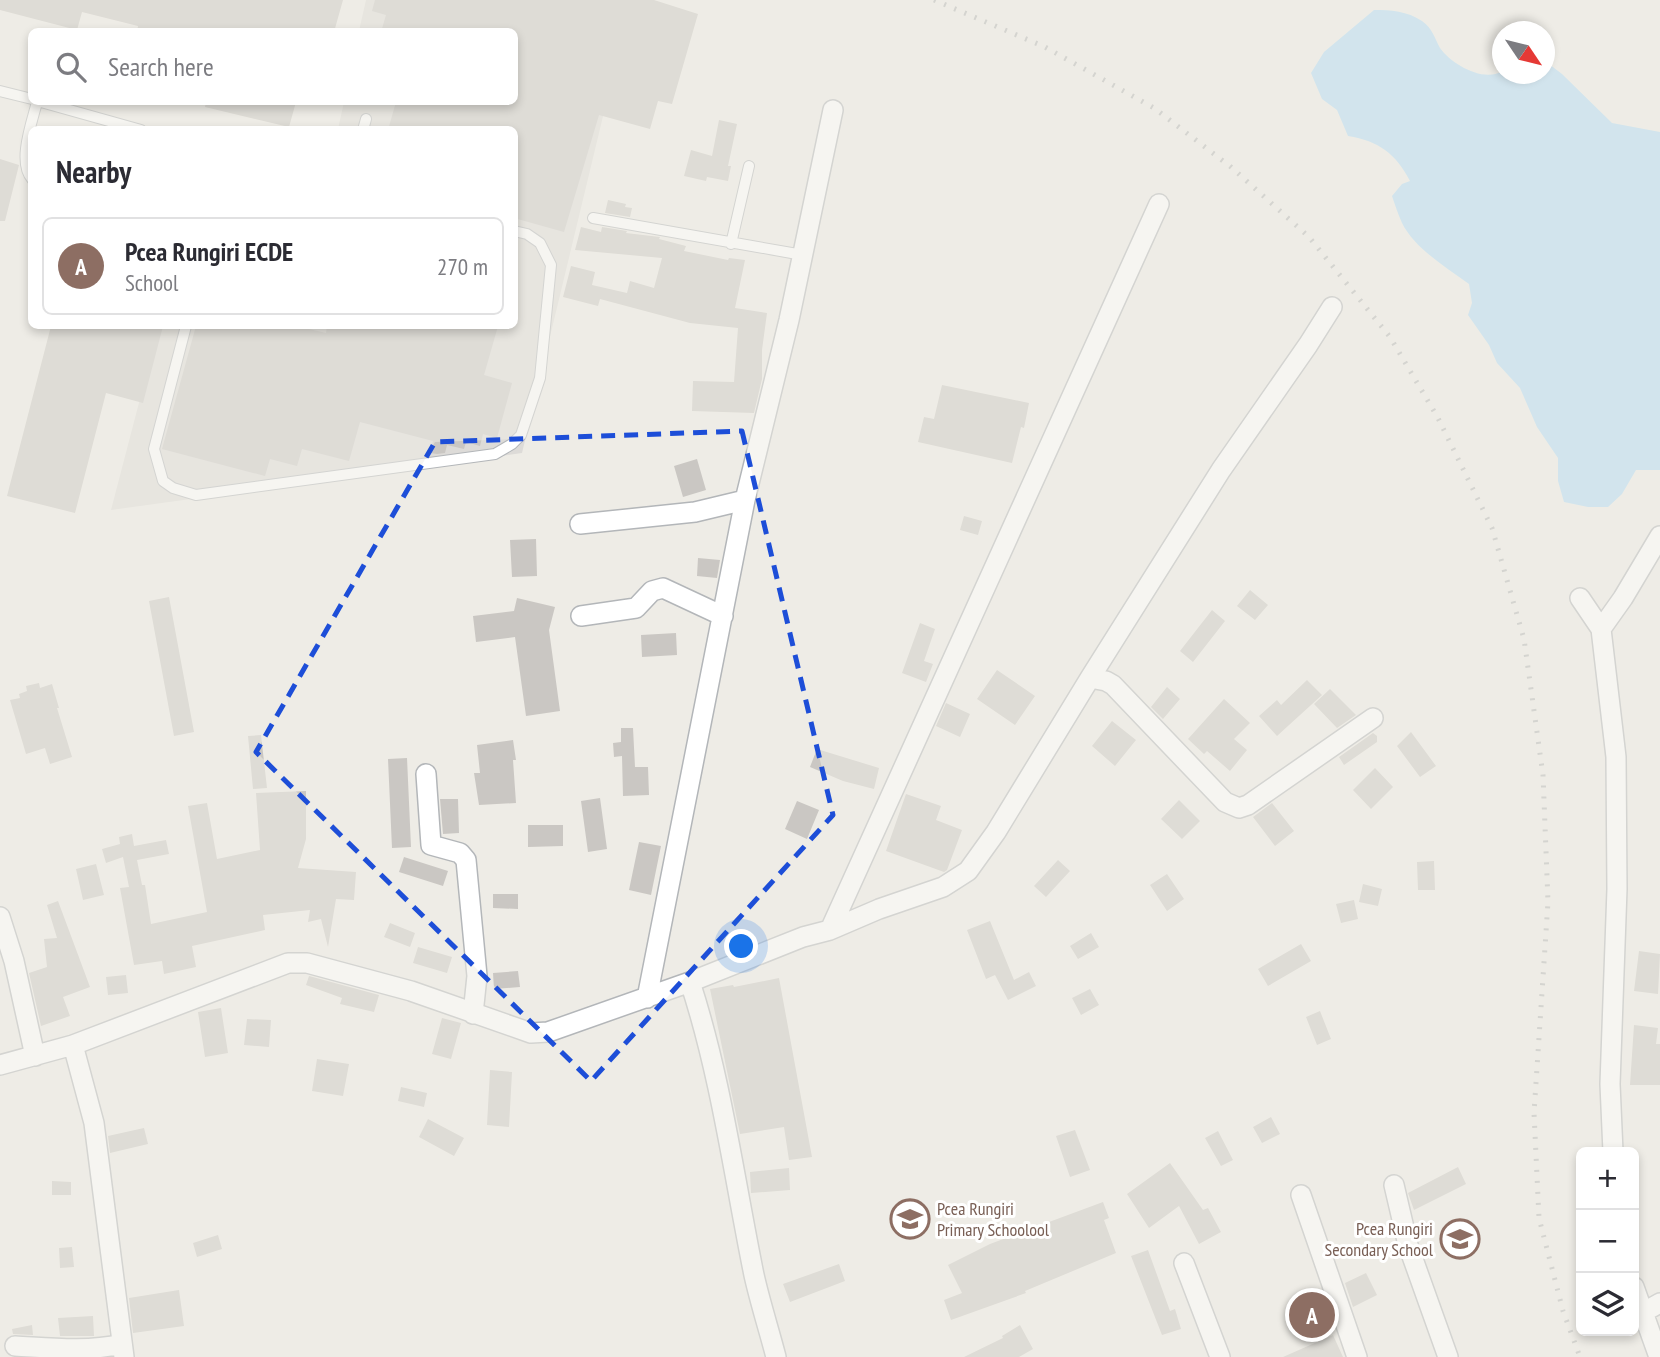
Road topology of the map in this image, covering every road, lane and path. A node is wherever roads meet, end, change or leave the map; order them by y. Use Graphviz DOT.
graph roads {
  1 [pos="0,91"];
  2 [pos="28,98"];
  3 [pos="38,105"];
  4 [pos="50,105"];
  5 [pos="833,110"];
  6 [pos="32,126"];
  7 [pos="126,126"];
  8 [pos="28,140"];
  9 [pos="749,166"];
  10 [pos="28,172"];
  11 [pos="1159,204"];
  12 [pos="593,218"];
  13 [pos="518,232"];
  14 [pos="732,244"];
  15 [pos="803,254"];
  16 [pos="1332,307"];
  17 [pos="185,329"];
  18 [pos="745,500"];
  19 [pos="580,524"];
  20 [pos="1660,536"];
  21 [pos="1580,598"];
  22 [pos="581,616"];
  23 [pos="723,616"];
  24 [pos="1601,629"];
  25 [pos="1090,678"];
  26 [pos="1373,718"];
  27 [pos="426,774"];
  28 [pos="0,917"];
  29 [pos="830,930"];
  30 [pos="690,982"];
  31 [pos="648,998"];
  32 [pos="473,1014"];
  33 [pos="73,1045"];
  34 [pos="36,1056"];
  35 [pos="0,1065"];
  36 [pos="1613,1147"];
  37 [pos="1394,1185"];
  38 [pos="1301,1195"];
  39 [pos="1184,1263"];
  40 [pos="1639,1303"];
  41 [pos="1660,1303"];
  42 [pos="1642,1313"];
  43 [pos="15,1346"];
  44 [pos="123,1351"];
  45 [pos="776,1357"];
  46 [pos="1220,1357"];
  47 [pos="1357,1357"];
  48 [pos="1448,1357"];
  49 [pos="1659,1357"];
  1 -- 2 [label="lane"];
  3 -- 6 [label="lane"];
  4 -- 7 [label="lane"];
  5 -- 15 [label="street"];
  8 -- 10 [label="lane"];
  9 -- 14 [label="lane"];
  11 -- 29 [label="street"];
  12 -- 14 [label="lane"];
  13 -- 17 [label="lane"];
  14 -- 15 [label="lane"];
  15 -- 18 [label="street"];
  16 -- 25 [label="street"];
  18 -- 19 [label="street"];
  18 -- 23 [label="street"];
  20 -- 24 [label="street"];
  21 -- 24 [label="street"];
  22 -- 23 [label="street"];
  23 -- 31 [label="street"];
  24 -- 36 [label="street"];
  25 -- 26 [label="street"];
  25 -- 29 [label="street"];
  27 -- 32 [label="street"];
  28 -- 34 [label="street"];
  29 -- 30 [label="street"];
  30 -- 31 [label="street"];
  30 -- 45 [label="street"];
  31 -- 32 [label="street"];
  32 -- 33 [label="street"];
  33 -- 34 [label="street"];
  33 -- 44 [label="street"];
  34 -- 35 [label="street"];
  37 -- 48 [label="street"];
  38 -- 47 [label="street"];
  39 -- 46 [label="street"];
  40 -- 42 [label="street"];
  41 -- 42 [label="street"];
  42 -- 49 [label="street"];
  43 -- 44 [label="street"];
}
